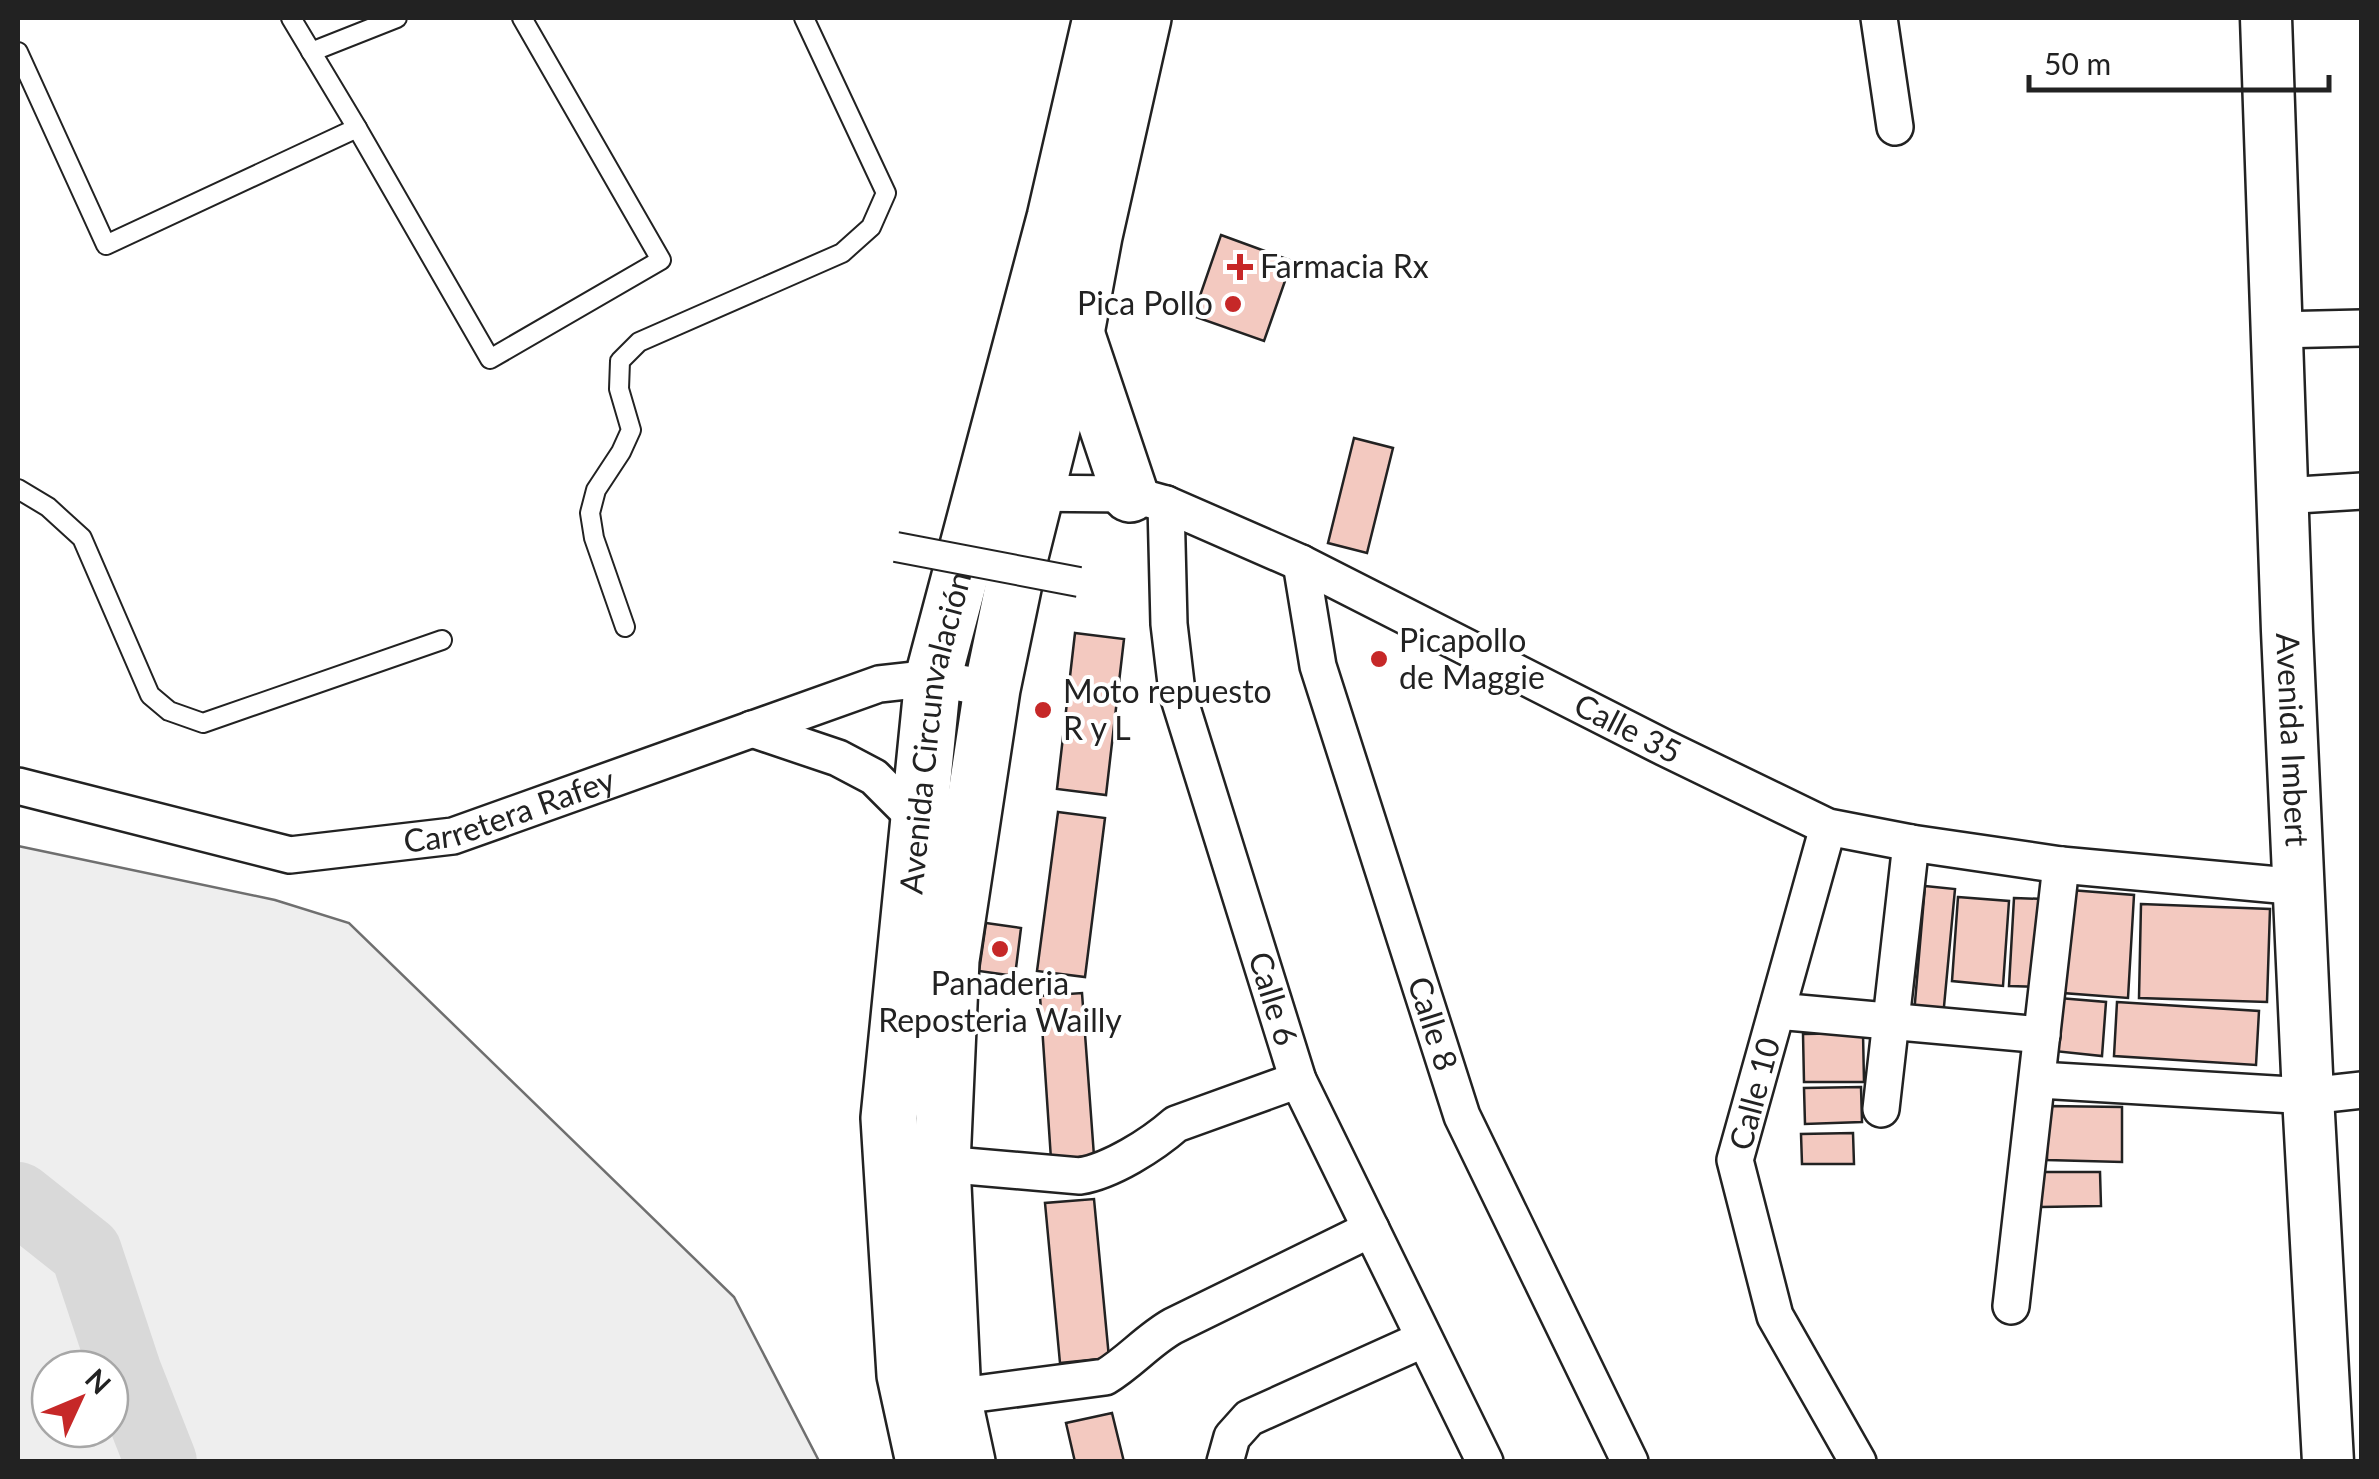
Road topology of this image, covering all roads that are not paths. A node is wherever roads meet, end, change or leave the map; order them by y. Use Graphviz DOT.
graph roads {
  1 [pos="291,18"];
  2 [pos="397,18"];
  3 [pos="522,18"];
  4 [pos="804,18"];
  5 [pos="1101,18"];
  6 [pos="1143,18"];
  7 [pos="1879,18"];
  8 [pos="2266,18"];
  9 [pos="18,52"];
  10 [pos="311,52"];
  11 [pos="357,128"];
  12 [pos="1895,128"];
  13 [pos="2362,328"];
  14 [pos="2275,330"];
  15 [pos="1076,333"];
  16 [pos="18,489"];
  17 [pos="2362,491"];
  18 [pos="1010,493"];
  19 [pos="2282,496"];
  20 [pos="1148,499"];
  21 [pos="896,547"];
  22 [pos="1300,563"];
  23 [pos="1079,582"];
  24 [pos="625,627"];
  25 [pos="442,640"];
  26 [pos="933,678"];
  27 [pos="992,689"];
  28 [pos="752,729"];
  29 [pos="18,786"];
  30 [pos="919,822"];
  31 [pos="1828,827"];
  32 [pos="1911,843"];
  33 [pos="2061,865"];
  34 [pos="2300,886"];
  35 [pos="1777,1011"];
  36 [pos="1891,1021"];
  37 [pos="2042,1035"];
  38 [pos="1298,1080"];
  39 [pos="2038,1080"];
  40 [pos="2362,1090"];
  41 [pos="2308,1096"];
  42 [pos="1880,1110"];
  43 [pos="942,1164"];
  44 [pos="1371,1230"];
  45 [pos="2011,1306"];
  46 [pos="1424,1338"];
  47 [pos="953,1397"];
  48 [pos="924,1462"];
  49 [pos="967,1462"];
  50 [pos="1225,1462"];
  51 [pos="1485,1462"];
  52 [pos="1630,1462"];
  53 [pos="1858,1462"];
  54 [pos="2328,1462"];
  1 -- 10 [label="lane"];
  2 -- 10 [label="lane"];
  3 -- 11 [label="lane"];
  4 -- 24 [label="lane"];
  5 -- 18 [label="main road, Avenida Circunvalación"];
  6 -- 15 [label="main road, Avenida Circunvalación"];
  7 -- 12 [label="street"];
  8 -- 14 [label="main road, Avenida Imbert"];
  9 -- 11 [label="lane"];
  10 -- 11 [label="lane"];
  13 -- 14 [label="street"];
  14 -- 19 [label="main road, Avenida Imbert"];
  15 -- 18 [label="main road, Avenida Circunvalación"];
  15 -- 20 [label="main road"];
  16 -- 25 [label="lane"];
  17 -- 19 [label="street"];
  18 -- 20 [label="street, Calle 35"];
  18 -- 26 [label="main road, Avenida Circunvalación"];
  18 -- 27 [label="main road, Avenida Circunvalación"];
  19 -- 34 [label="main road, Avenida Imbert"];
  20 -- 22 [label="street, Calle 35"];
  20 -- 38 [label="street, Calle 6"];
  21 -- 23 [label="street, bridge"];
  22 -- 31 [label="street, Calle 35"];
  22 -- 52 [label="street, Calle 8"];
  26 -- 27 [label="street, Carretera Rafey"];
  26 -- 28 [label="street, Carretera Rafey"];
  26 -- 30 [label="main road, Avenida Circunvalación"];
  27 -- 43 [label="main road, Avenida Circunvalación"];
  28 -- 29 [label="street, Carretera Rafey"];
  28 -- 30 [label="street"];
  30 -- 48 [label="main road, Avenida Circunvalación"];
  31 -- 32 [label="street, Calle 35"];
  31 -- 35 [label="street, Calle 10"];
  32 -- 33 [label="street, Calle 35"];
  32 -- 36 [label="street"];
  33 -- 34 [label="street, Calle 35"];
  33 -- 37 [label="street"];
  34 -- 41 [label="main road, Avenida Imbert"];
  35 -- 36 [label="street"];
  35 -- 53 [label="street, Calle 10"];
  36 -- 37 [label="street"];
  36 -- 42 [label="street"];
  37 -- 39 [label="street"];
  38 -- 43 [label="street"];
  38 -- 44 [label="street, Calle 6"];
  39 -- 41 [label="street"];
  39 -- 45 [label="street"];
  40 -- 41 [label="street"];
  41 -- 54 [label="main road, Avenida Imbert"];
  43 -- 47 [label="main road, Avenida Circunvalación"];
  44 -- 46 [label="street, Calle 6"];
  44 -- 47 [label="street"];
  46 -- 50 [label="street"];
  46 -- 51 [label="street, Calle 6"];
  47 -- 49 [label="main road, Avenida Circunvalación"];
}
